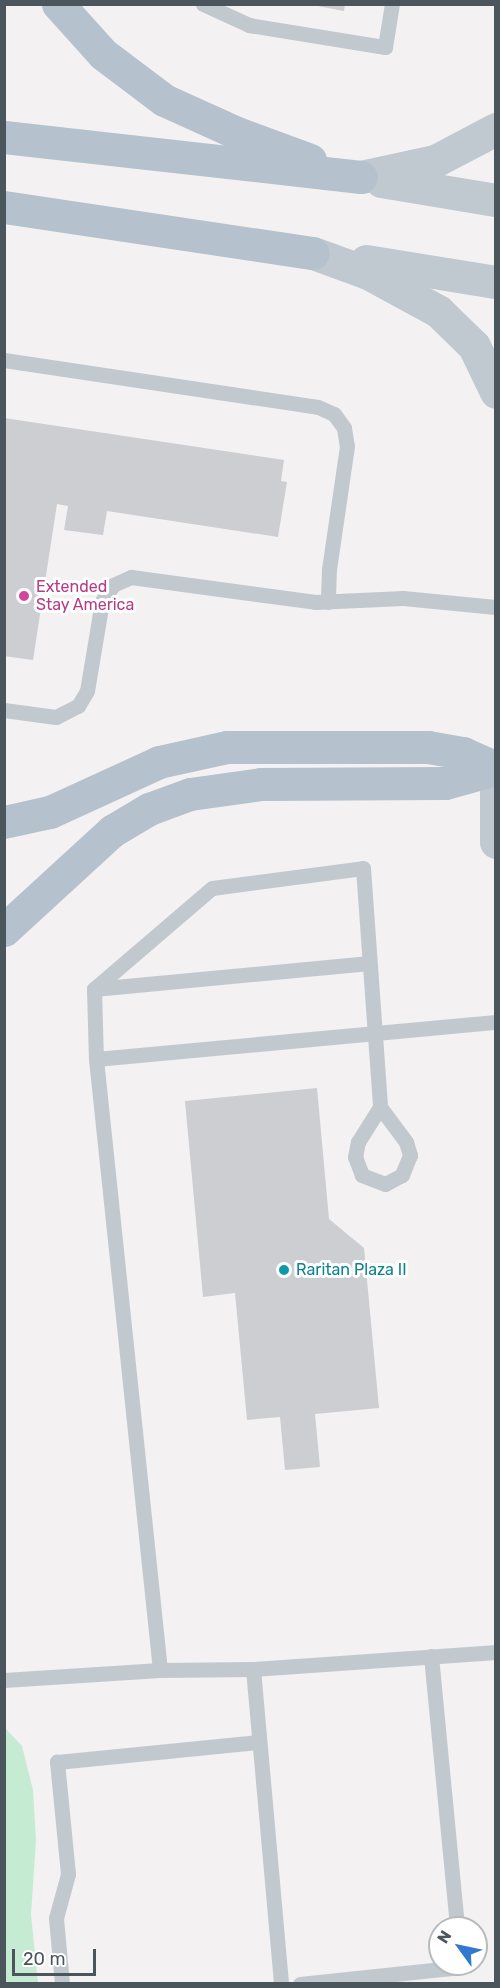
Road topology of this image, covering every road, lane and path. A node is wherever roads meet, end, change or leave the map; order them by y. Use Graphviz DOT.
graph roads {
  1 [pos="58,4"];
  2 [pos="203,4"];
  3 [pos="392,4"];
  4 [pos="495,129"];
  5 [pos="4,137"];
  6 [pos="361,177"];
  7 [pos="495,200"];
  8 [pos="4,207"];
  9 [pos="314,254"];
  10 [pos="495,282"];
  11 [pos="4,360"];
  12 [pos="495,392"];
  13 [pos="328,602"];
  14 [pos="495,607"];
  15 [pos="4,710"];
  16 [pos="495,768"];
  17 [pos="495,791"];
  18 [pos="4,822"];
  19 [pos="495,842"];
  20 [pos="4,930"];
  21 [pos="367,963"];
  22 [pos="94,989"];
  23 [pos="495,1022"];
  24 [pos="374,1034"];
  25 [pos="96,1059"];
  26 [pos="380,1107"];
  27 [pos="495,1652"];
  28 [pos="431,1656"];
  29 [pos="253,1669"];
  30 [pos="160,1670"];
  31 [pos="4,1680"];
  32 [pos="259,1742"];
  33 [pos="456,1916"];
  34 [pos="428,1971"];
  35 [pos="62,1983"];
  36 [pos="281,1983"];
  37 [pos="300,1983"];
  1 -- 6 [label="main road"];
  2 -- 3 [label="lane"];
  4 -- 6 [label="main road"];
  5 -- 6 [label="main road"];
  6 -- 7 [label="main road"];
  8 -- 9 [label="main road"];
  9 -- 10 [label="main road"];
  9 -- 12 [label="main road"];
  11 -- 13 [label="lane"];
  13 -- 14 [label="lane"];
  13 -- 15 [label="lane"];
  16 -- 18 [label="main road"];
  16 -- 20 [label="main road"];
  17 -- 19 [label="main road"];
  21 -- 22 [label="lane"];
  21 -- 22 [label="lane"];
  21 -- 24 [label="lane"];
  22 -- 25 [label="lane"];
  23 -- 24 [label="lane"];
  24 -- 25 [label="lane"];
  24 -- 26 [label="lane"];
  25 -- 30 [label="lane"];
  26 -- 26 [label="lane"];
  27 -- 28 [label="lane"];
  28 -- 29 [label="lane"];
  28 -- 33 [label="lane"];
  29 -- 30 [label="lane"];
  29 -- 32 [label="lane"];
  30 -- 31 [label="lane"];
  32 -- 35 [label="lane"];
  32 -- 36 [label="lane"];
  34 -- 37 [label="lane"];
}
